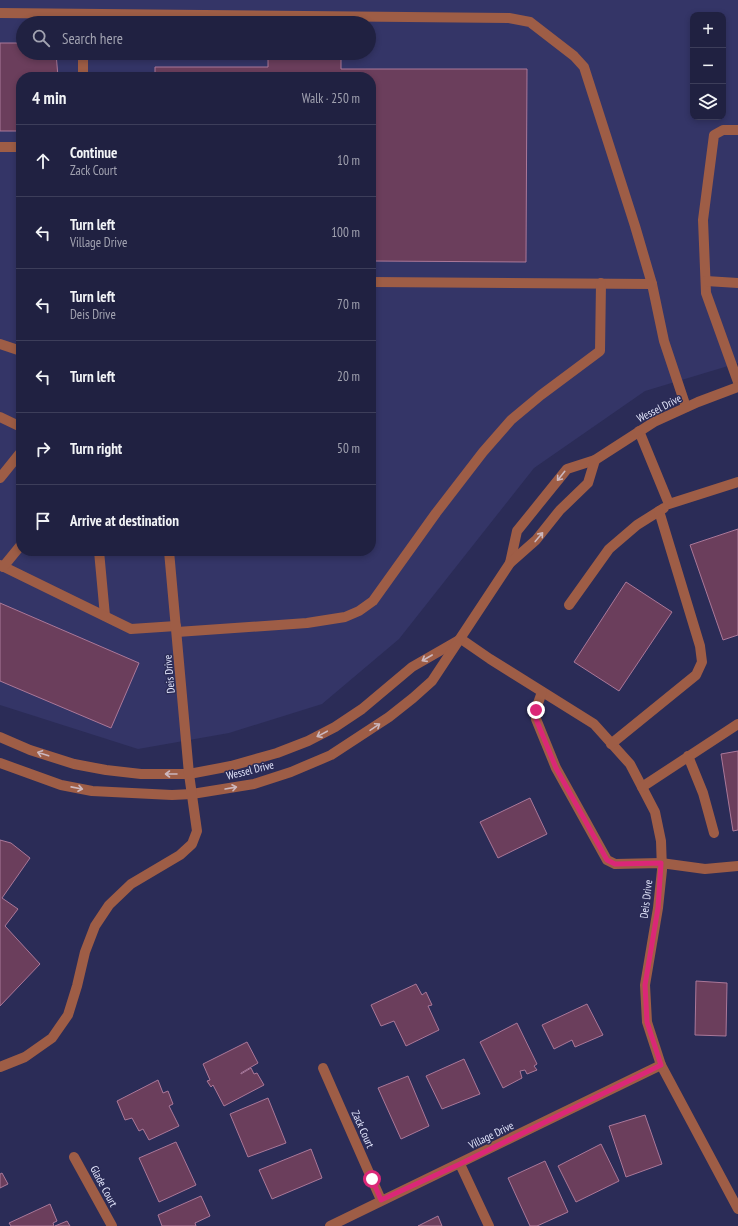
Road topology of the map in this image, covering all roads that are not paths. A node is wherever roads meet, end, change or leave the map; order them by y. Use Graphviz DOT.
graph roads {
  1 [pos="0,13"];
  2 [pos="42,16"];
  3 [pos="376,18"];
  4 [pos="83,60"];
  5 [pos="83,72"];
  6 [pos="738,130"];
  7 [pos="0,147"];
  8 [pos="16,147"];
  9 [pos="706,281"];
  10 [pos="376,282"];
  11 [pos="601,283"];
  12 [pos="738,283"];
  13 [pos="652,284"];
  14 [pos="0,344"];
  15 [pos="16,349"];
  16 [pos="738,382"];
  17 [pos="738,387"];
  18 [pos="686,407"];
  19 [pos="0,417"];
  20 [pos="16,425"];
  21 [pos="639,431"];
  22 [pos="16,458"];
  23 [pos="595,460"];
  24 [pos="0,478"];
  25 [pos="738,482"];
  26 [pos="669,504"];
  27 [pos="659,511"];
  28 [pos="16,551"];
  29 [pos="99,556"];
  30 [pos="170,556"];
  31 [pos="510,563"];
  32 [pos="2,566"];
  33 [pos="569,605"];
  34 [pos="105,616"];
  35 [pos="177,629"];
  36 [pos="461,638"];
  37 [pos="542,692"];
  38 [pos="738,724"];
  39 [pos="0,737"];
  40 [pos="612,744"];
  41 [pos="688,756"];
  42 [pos="0,763"];
  43 [pos="189,774"];
  44 [pos="642,787"];
  45 [pos="192,794"];
  46 [pos="714,833"];
  47 [pos="661,863"];
  48 [pos="738,866"];
  49 [pos="661,1065"];
  50 [pos="0,1067"];
  51 [pos="323,1068"];
  52 [pos="74,1157"];
  53 [pos="460,1164"];
  54 [pos="381,1200"];
  55 [pos="738,1209"];
  56 [pos="112,1226"];
  57 [pos="330,1226"];
  58 [pos="489,1226"];
  1 -- 2 [label="street"];
  3 -- 13 [label="street"];
  4 -- 5 [label="street"];
  6 -- 9 [label="street"];
  7 -- 8 [label="street"];
  9 -- 12 [label="street"];
  9 -- 16 [label="street"];
  10 -- 11 [label="street"];
  11 -- 13 [label="street"];
  11 -- 35 [label="street"];
  13 -- 18 [label="street"];
  14 -- 15 [label="street"];
  17 -- 18 [label="street, Wessel Drive"];
  18 -- 21 [label="street, Wessel Drive"];
  19 -- 20 [label="street"];
  21 -- 23 [label="street, Wessel Drive"];
  21 -- 26 [label="street"];
  22 -- 24 [label="street"];
  31 -- 23 [label="street, Wessel Drive, one-way"];
  23 -- 31 [label="street, Wessel Drive, one-way"];
  25 -- 26 [label="street"];
  26 -- 27 [label="street"];
  27 -- 33 [label="street"];
  27 -- 40 [label="street"];
  28 -- 32 [label="street"];
  29 -- 34 [label="street"];
  30 -- 35 [label="street, Deis Drive"];
  31 -- 36 [label="street, Wessel Drive"];
  32 -- 34 [label="street"];
  34 -- 35 [label="street"];
  35 -- 43 [label="street, Deis Drive"];
  36 -- 37 [label="street, Deis Drive"];
  36 -- 43 [label="street, Wessel Drive, one-way"];
  45 -- 36 [label="street, Wessel Drive, one-way"];
  37 -- 40 [label="street, Deis Drive"];
  37 -- 47 [label="street"];
  38 -- 41 [label="street"];
  43 -- 39 [label="street, Wessel Drive, one-way"];
  40 -- 44 [label="street, Deis Drive"];
  41 -- 44 [label="street"];
  41 -- 46 [label="street"];
  42 -- 45 [label="street, Wessel Drive, one-way"];
  43 -- 45 [label="street, Deis Drive"];
  44 -- 47 [label="street, Deis Drive"];
  45 -- 50 [label="street, Deis Drive"];
  47 -- 48 [label="street"];
  47 -- 49 [label="street, Deis Drive"];
  49 -- 53 [label="street, Village Drive"];
  49 -- 55 [label="street, Deis Drive"];
  51 -- 54 [label="street, Zack Court"];
  52 -- 56 [label="street, Glade Court"];
  53 -- 54 [label="street, Village Drive"];
  53 -- 58 [label="street"];
  54 -- 57 [label="street, Village Drive"];
}
